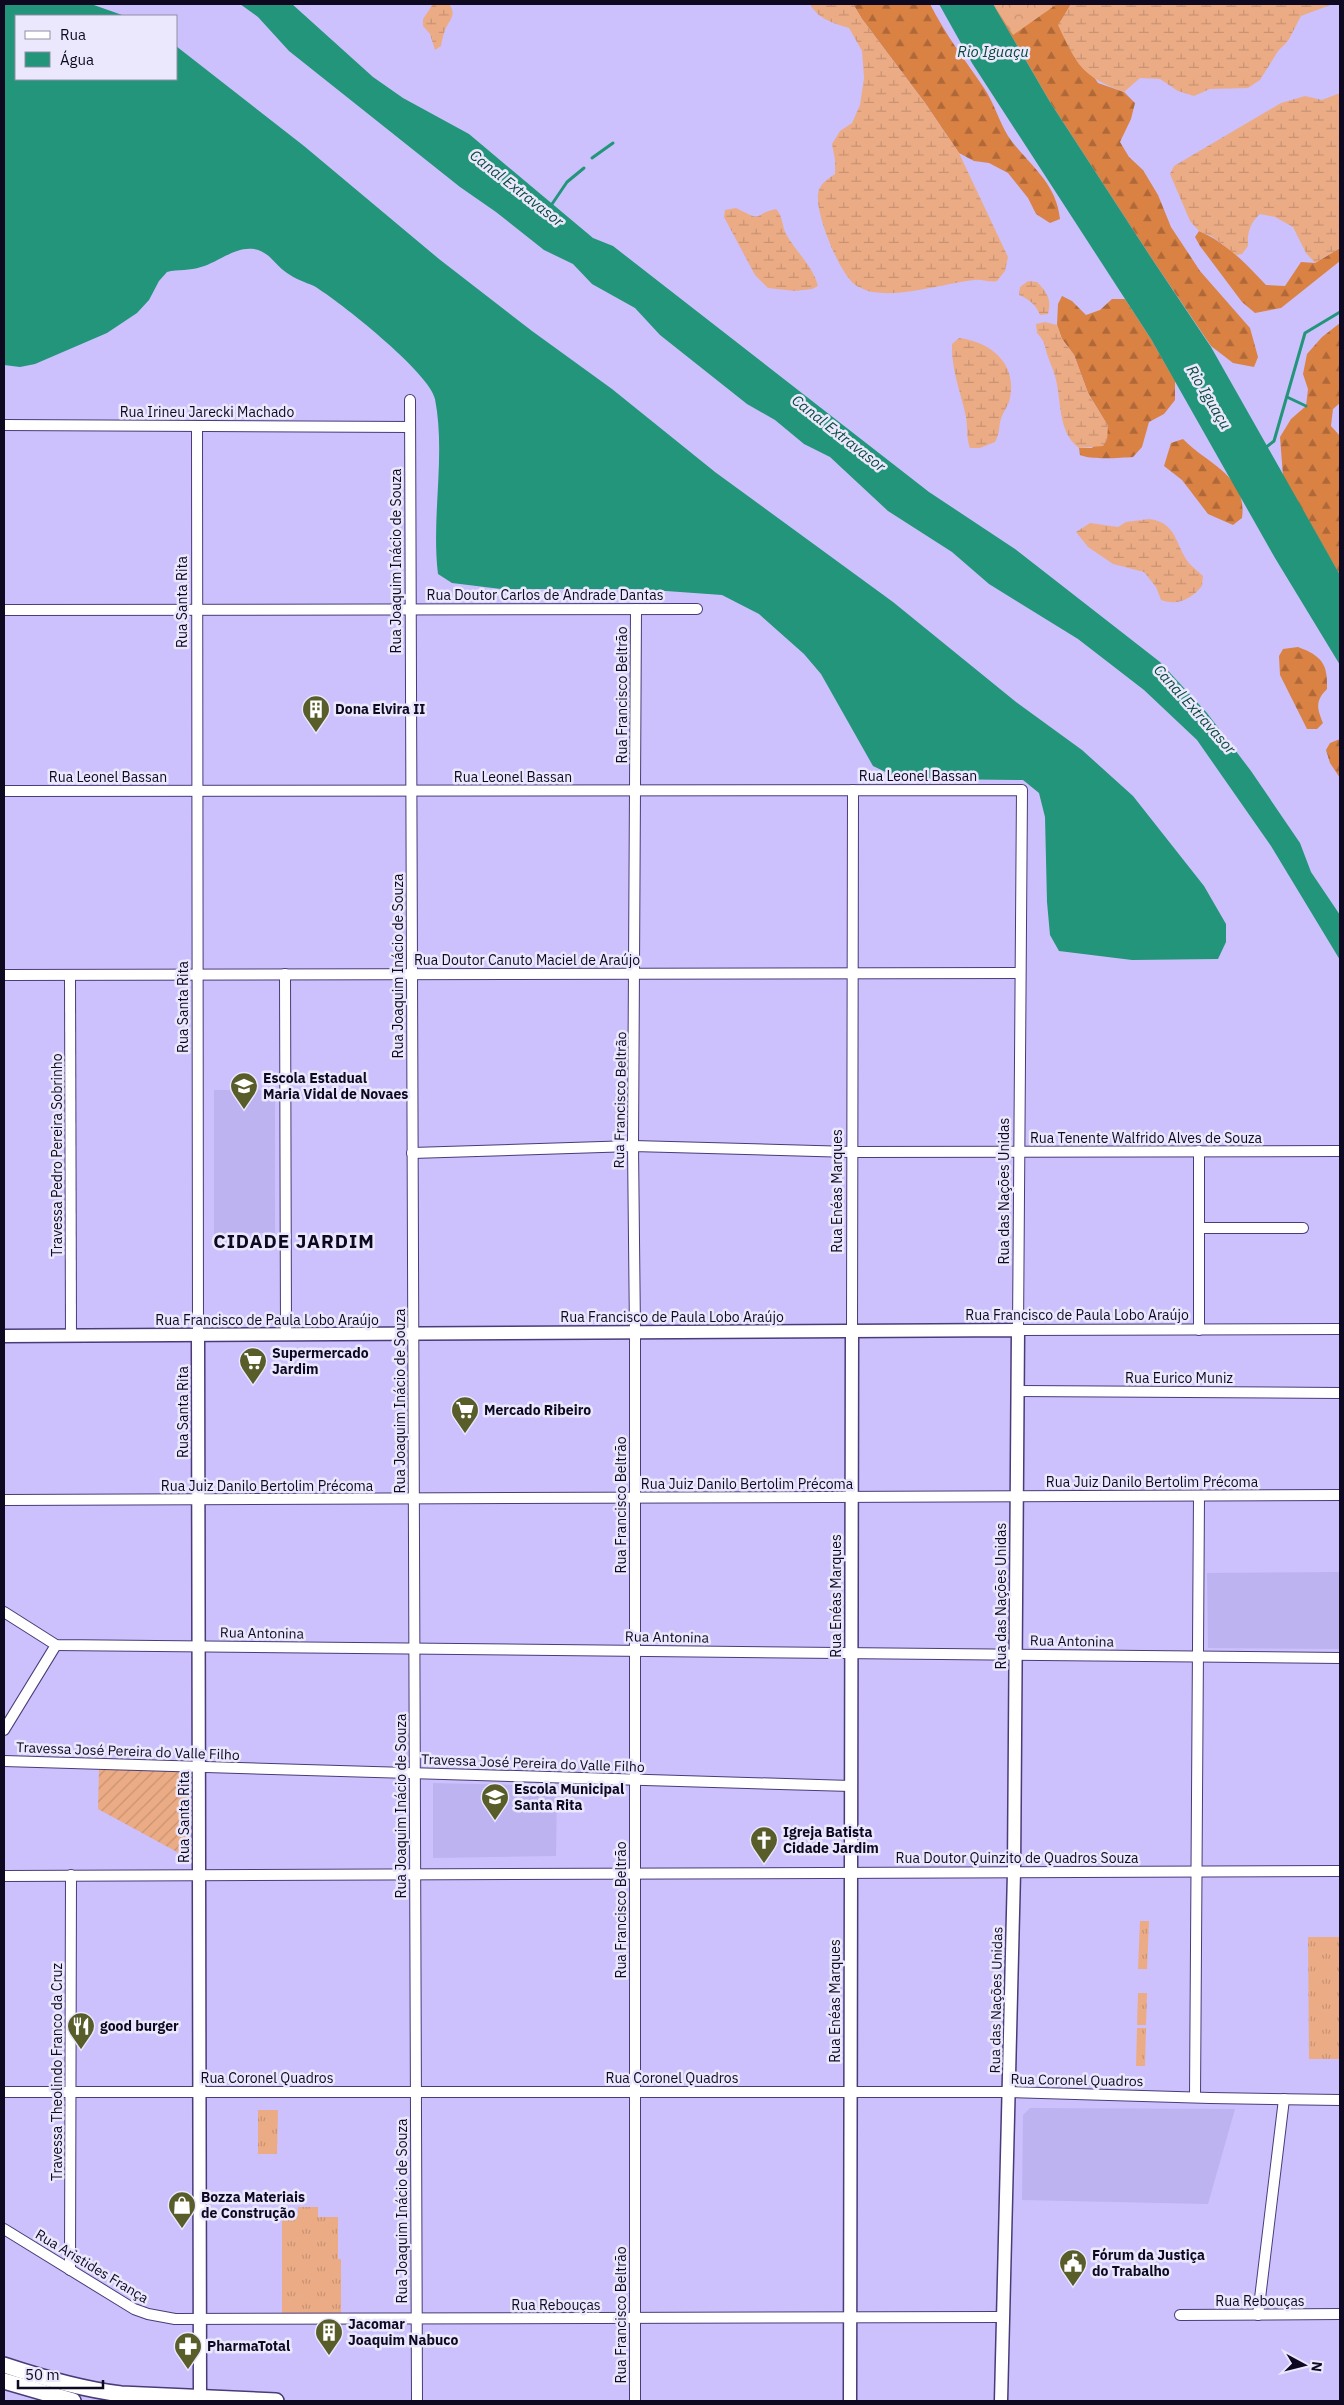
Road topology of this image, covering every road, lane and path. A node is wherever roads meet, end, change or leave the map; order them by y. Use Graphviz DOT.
graph roads {
  1 [pos="410,400"];
  2 [pos="4,425"];
  3 [pos="197,426"];
  4 [pos="410,427"];
  5 [pos="410,609"];
  6 [pos="636,609"];
  7 [pos="697,609"];
  8 [pos="4,610"];
  9 [pos="197,610"];
  10 [pos="636,790"];
  11 [pos="853,790"];
  12 [pos="1022,790"];
  13 [pos="4,791"];
  14 [pos="197,791"];
  15 [pos="411,791"];
  16 [pos="852,973"];
  17 [pos="1020,973"];
  18 [pos="285,974"];
  19 [pos="412,974"];
  20 [pos="635,974"];
  21 [pos="4,975"];
  22 [pos="70,975"];
  23 [pos="198,975"];
  24 [pos="633,1146"];
  25 [pos="1199,1151"];
  26 [pos="1340,1151"];
  27 [pos="852,1152"];
  28 [pos="1019,1152"];
  29 [pos="412,1153"];
  30 [pos="1199,1228"];
  31 [pos="1303,1228"];
  32 [pos="1340,1329"];
  33 [pos="1018,1330"];
  34 [pos="1199,1330"];
  35 [pos="635,1332"];
  36 [pos="852,1332"];
  37 [pos="286,1334"];
  38 [pos="413,1334"];
  39 [pos="198,1335"];
  40 [pos="4,1336"];
  41 [pos="71,1336"];
  42 [pos="1018,1391"];
  43 [pos="1340,1393"];
  44 [pos="1340,1495"];
  45 [pos="1017,1496"];
  46 [pos="1200,1496"];
  47 [pos="852,1497"];
  48 [pos="635,1498"];
  49 [pos="414,1499"];
  50 [pos="4,1500"];
  51 [pos="198,1500"];
  52 [pos="4,1612"];
  53 [pos="56,1645"];
  54 [pos="199,1647"];
  55 [pos="414,1649"];
  56 [pos="635,1651"];
  57 [pos="851,1653"];
  58 [pos="1016,1655"];
  59 [pos="1198,1656"];
  60 [pos="1340,1658"];
  61 [pos="4,1730"];
  62 [pos="4,1761"];
  63 [pos="199,1767"];
  64 [pos="415,1773"];
  65 [pos="635,1780"];
  66 [pos="851,1786"];
  67 [pos="1340,1871"];
  68 [pos="1014,1872"];
  69 [pos="1197,1872"];
  70 [pos="635,1873"];
  71 [pos="851,1873"];
  72 [pos="415,1874"];
  73 [pos="71,1875"];
  74 [pos="199,1875"];
  75 [pos="4,1876"];
  76 [pos="4,2092"];
  77 [pos="70,2092"];
  78 [pos="199,2092"];
  79 [pos="416,2092"];
  80 [pos="635,2092"];
  81 [pos="850,2092"];
  82 [pos="1008,2092"];
  83 [pos="1195,2096"];
  84 [pos="1284,2099"];
  85 [pos="1340,2100"];
  86 [pos="4,2229"];
  87 [pos="70,2270"];
  88 [pos="1340,2314"];
  89 [pos="1180,2315"];
  90 [pos="1258,2315"];
  91 [pos="635,2318"];
  92 [pos="850,2318"];
  93 [pos="1003,2318"];
  94 [pos="200,2319"];
  95 [pos="417,2319"];
  96 [pos="4,2365"];
  97 [pos="4,2381"];
  98 [pos="48,2398"];
  99 [pos="200,2400"];
  100 [pos="73,2401"];
  101 [pos="276,2401"];
  102 [pos="417,2401"];
  103 [pos="635,2401"];
  104 [pos="850,2401"];
  105 [pos="1001,2401"];
  1 -- 4 [label="street, Rua Joaquim Inácio de Souza"];
  2 -- 3 [label="street, Rua Irineu Jarecki Machado"];
  3 -- 4 [label="street, Rua Irineu Jarecki Machado"];
  3 -- 9 [label="street, Rua Santa Rita"];
  4 -- 5 [label="street, Rua Joaquim Inácio de Souza"];
  5 -- 6 [label="street, Rua Doutor Carlos de Andrade Dantas"];
  5 -- 9 [label="street, Rua Doutor Carlos de Andrade Dantas"];
  5 -- 15 [label="street, Rua Joaquim Inácio de Souza"];
  6 -- 7 [label="street, Rua Doutor Carlos de Andrade Dantas"];
  6 -- 10 [label="street, Rua Francisco Beltrão"];
  8 -- 9 [label="street, Rua Doutor Carlos de Andrade Dantas"];
  9 -- 14 [label="street, Rua Santa Rita"];
  10 -- 11 [label="street, Rua Leonel Bassan"];
  10 -- 15 [label="street, Rua Leonel Bassan"];
  10 -- 20 [label="street, Rua Francisco Beltrão"];
  11 -- 12 [label="street, Rua Leonel Bassan"];
  11 -- 16 [label="street, Rua Enéas Marques"];
  12 -- 17 [label="street, Rua das Nações Unidas"];
  13 -- 14 [label="street, Rua Leonel Bassan"];
  14 -- 15 [label="street, Rua Leonel Bassan"];
  14 -- 23 [label="street, Rua Santa Rita"];
  15 -- 19 [label="street, Rua Joaquim Inácio de Souza"];
  16 -- 17 [label="street, Rua Doutor Canuto Maciel de Araújo"];
  16 -- 20 [label="street, Rua Doutor Canuto Maciel de Araújo"];
  16 -- 27 [label="street, Rua Enéas Marques"];
  17 -- 28 [label="street, Rua das Nações Unidas"];
  18 -- 19 [label="street, Rua Doutor Canuto Maciel de Araújo"];
  18 -- 23 [label="street, Rua Doutor Canuto Maciel de Araújo"];
  18 -- 37 [label="street"];
  19 -- 20 [label="street, Rua Doutor Canuto Maciel de Araújo"];
  19 -- 29 [label="street, Rua Joaquim Inácio de Souza"];
  20 -- 24 [label="street, Rua Francisco Beltrão"];
  21 -- 22 [label="street, Rua Doutor Canuto Maciel de Araújo"];
  22 -- 23 [label="street, Rua Doutor Canuto Maciel de Araújo"];
  22 -- 41 [label="street, Travessa Pedro Pereira Sobrinho"];
  23 -- 39 [label="street, Rua Santa Rita"];
  24 -- 27 [label="street, Rua Tenente Walfrido Alves de Souza"];
  24 -- 29 [label="street, Rua Tenente Walfrido Alves de Souza"];
  24 -- 35 [label="street, Rua Francisco Beltrão"];
  25 -- 26 [label="street, Rua Tenente Walfrido Alves de Souza"];
  25 -- 28 [label="street, Rua Tenente Walfrido Alves de Souza"];
  25 -- 30 [label="street"];
  27 -- 28 [label="street, Rua Tenente Walfrido Alves de Souza"];
  27 -- 36 [label="street, Rua Enéas Marques"];
  28 -- 33 [label="street, Rua das Nações Unidas"];
  29 -- 38 [label="street, Rua Joaquim Inácio de Souza"];
  30 -- 31 [label="street"];
  30 -- 34 [label="street"];
  32 -- 34 [label="street, Rua Francisco de Paula Lobo Araújo"];
  33 -- 34 [label="street, Rua Francisco de Paula Lobo Araújo"];
  33 -- 36 [label="street, Rua Francisco de Paula Lobo Araújo"];
  33 -- 42 [label="street, Rua das Nações Unidas"];
  35 -- 36 [label="street, Rua Francisco de Paula Lobo Araújo"];
  35 -- 38 [label="street, Rua Francisco de Paula Lobo Araújo"];
  35 -- 48 [label="street, Rua Francisco Beltrão"];
  36 -- 47 [label="street, Rua Enéas Marques"];
  37 -- 38 [label="street, Rua Francisco de Paula Lobo Araújo"];
  37 -- 39 [label="street, Rua Francisco de Paula Lobo Araújo"];
  38 -- 49 [label="street, Rua Joaquim Inácio de Souza"];
  39 -- 41 [label="street, Rua Francisco de Paula Lobo Araújo"];
  39 -- 51 [label="street, Rua Santa Rita"];
  40 -- 41 [label="street, Rua Francisco de Paula Lobo Araújo"];
  42 -- 43 [label="street, Rua Eurico Muniz"];
  42 -- 45 [label="street, Rua das Nações Unidas"];
  44 -- 46 [label="street, Rua Juiz Danilo Bertolim Précoma"];
  45 -- 46 [label="street, Rua Juiz Danilo Bertolim Précoma"];
  45 -- 47 [label="street, Rua Juiz Danilo Bertolim Précoma"];
  45 -- 58 [label="street, Rua das Nações Unidas"];
  46 -- 59 [label="street"];
  47 -- 48 [label="street, Rua Juiz Danilo Bertolim Précoma"];
  47 -- 57 [label="street, Rua Enéas Marques"];
  48 -- 49 [label="street, Rua Juiz Danilo Bertolim Précoma"];
  48 -- 56 [label="street, Rua Francisco Beltrão"];
  49 -- 51 [label="street, Rua Juiz Danilo Bertolim Précoma"];
  49 -- 55 [label="street, Rua Joaquim Inácio de Souza"];
  50 -- 51 [label="street, Rua Juiz Danilo Bertolim Précoma"];
  51 -- 54 [label="street, Rua Santa Rita"];
  52 -- 53 [label="street"];
  53 -- 54 [label="street, Rua Antonina"];
  53 -- 61 [label="street"];
  54 -- 55 [label="street, Rua Antonina"];
  54 -- 63 [label="street, Rua Santa Rita"];
  55 -- 56 [label="street, Rua Antonina"];
  55 -- 64 [label="street, Rua Joaquim Inácio de Souza"];
  56 -- 57 [label="street, Rua Antonina"];
  56 -- 65 [label="street, Rua Francisco Beltrão"];
  57 -- 58 [label="street, Rua Antonina"];
  57 -- 66 [label="street, Rua Enéas Marques"];
  58 -- 59 [label="street, Rua Antonina"];
  58 -- 68 [label="street, Rua das Nações Unidas"];
  59 -- 60 [label="street, Rua Antonina"];
  59 -- 69 [label="street"];
  62 -- 63 [label="street, Travessa José Pereira do Valle Filho"];
  63 -- 64 [label="street, Travessa José Pereira do Valle Filho"];
  63 -- 74 [label="street, Rua Santa Rita"];
  64 -- 65 [label="street, Travessa José Pereira do Valle Filho"];
  64 -- 72 [label="street, Rua Joaquim Inácio de Souza"];
  65 -- 66 [label="street, Travessa José Pereira do Valle Filho"];
  65 -- 70 [label="street, Rua Francisco Beltrão"];
  66 -- 71 [label="street, Rua Enéas Marques"];
  67 -- 69 [label="street, Rua Doutor Quinzito de Quadros Souza"];
  68 -- 69 [label="street, Rua Doutor Quinzito de Quadros Souza"];
  68 -- 71 [label="street, Rua Doutor Quinzito de Quadros Souza"];
  68 -- 82 [label="street, Rua das Nações Unidas"];
  69 -- 83 [label="street"];
  70 -- 71 [label="street, Rua Doutor Quinzito de Quadros Souza"];
  70 -- 72 [label="street, Rua Doutor Quinzito de Quadros Souza"];
  70 -- 80 [label="street, Rua Francisco Beltrão"];
  71 -- 81 [label="street, Rua Enéas Marques"];
  72 -- 74 [label="street, Rua Doutor Quinzito de Quadros Souza"];
  72 -- 79 [label="street, Rua Joaquim Inácio de Souza"];
  73 -- 74 [label="street, Rua Doutor Quinzito de Quadros Souza"];
  73 -- 75 [label="street, Rua Doutor Quinzito de Quadros Souza"];
  73 -- 77 [label="street, Travessa Theolindo Franco da Cruz"];
  74 -- 78 [label="street, Rua Santa Rita"];
  76 -- 77 [label="street, Rua Coronel Quadros"];
  77 -- 78 [label="street, Rua Coronel Quadros"];
  77 -- 87 [label="street, Travessa Theolindo Franco da Cruz"];
  78 -- 79 [label="street, Rua Coronel Quadros"];
  78 -- 94 [label="street, Rua Santa Rita"];
  79 -- 80 [label="street, Rua Coronel Quadros"];
  79 -- 95 [label="street, Rua Joaquim Inácio de Souza"];
  80 -- 81 [label="street, Rua Coronel Quadros"];
  80 -- 91 [label="street, Rua Francisco Beltrão"];
  81 -- 82 [label="street, Rua Coronel Quadros"];
  81 -- 92 [label="street, Rua Enéas Marques"];
  82 -- 83 [label="street, Rua Coronel Quadros"];
  82 -- 93 [label="street, Rua das Nações Unidas"];
  83 -- 84 [label="street, Rua Coronel Quadros"];
  84 -- 85 [label="street, Rua Coronel Quadros"];
  84 -- 90 [label="street"];
  86 -- 87 [label="street, Rua Aristides França"];
  87 -- 94 [label="street, Rua Aristides França"];
  88 -- 90 [label="street, Rua Rebouças"];
  89 -- 90 [label="street, Rua Rebouças"];
  91 -- 92 [label="street, Rua Rebouças"];
  91 -- 95 [label="street, Rua Rebouças"];
  91 -- 103 [label="street, Rua Francisco Beltrão"];
  92 -- 93 [label="street, Rua Rebouças"];
  92 -- 104 [label="street, Rua Enéas Marques"];
  93 -- 105 [label="street, Rua das Nações Unidas"];
  94 -- 95 [label="street, Rua Rebouças"];
  94 -- 99 [label="street, Rua Santa Rita"];
  95 -- 102 [label="street, Rua Joaquim Inácio de Souza"];
  96 -- 99 [label="main road"];
  97 -- 98 [label="main road"];
  98 -- 100 [label="main road"];
  99 -- 101 [label="main road"];
}
